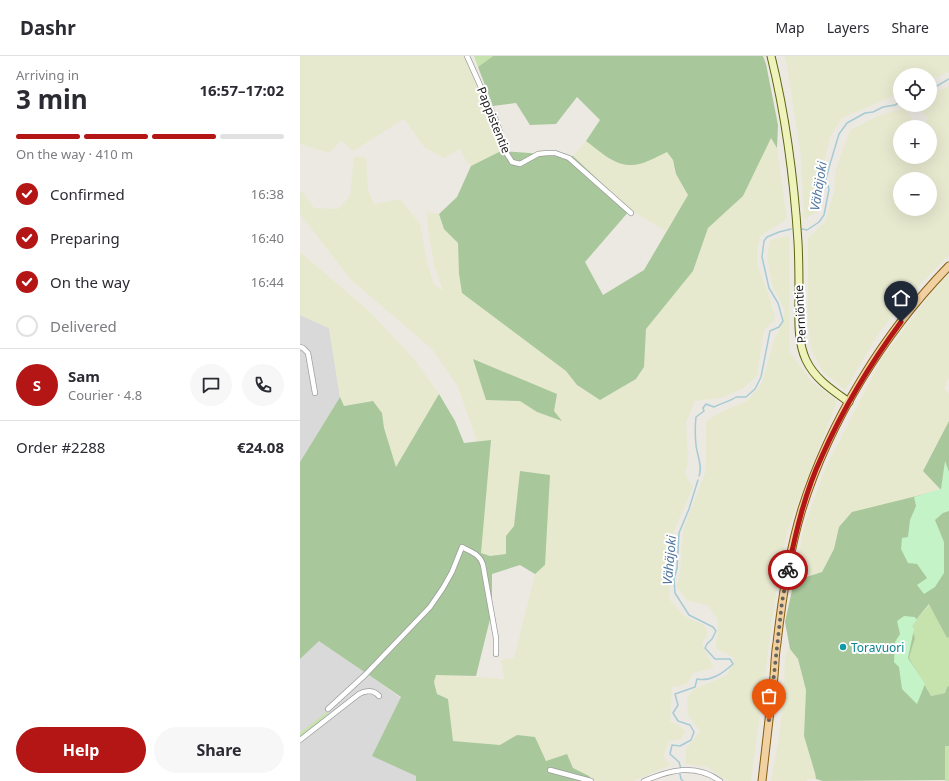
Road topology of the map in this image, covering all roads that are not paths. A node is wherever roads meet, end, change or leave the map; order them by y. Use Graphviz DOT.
graph roads {
  1 [pos="467,56"];
  2 [pos="771,56"];
  3 [pos="631,213"];
  4 [pos="949,266"];
  5 [pos="300,347"];
  6 [pos="315,393"];
  7 [pos="849,402"];
  8 [pos="496,654"];
  9 [pos="379,696"];
  10 [pos="328,709"];
  11 [pos="300,740"];
  12 [pos="550,770"];
  13 [pos="591,781"];
  14 [pos="644,781"];
  15 [pos="720,781"];
  16 [pos="762,781"];
  1 -- 3 [label="street, Pappistentie"];
  2 -- 7 [label="main road, Perniöntie"];
  4 -- 7 [label="main road"];
  5 -- 6 [label="street"];
  7 -- 16 [label="main road"];
  8 -- 10 [label="street"];
  9 -- 11 [label="street"];
  12 -- 13 [label="street"];
  14 -- 15 [label="street"];
}
